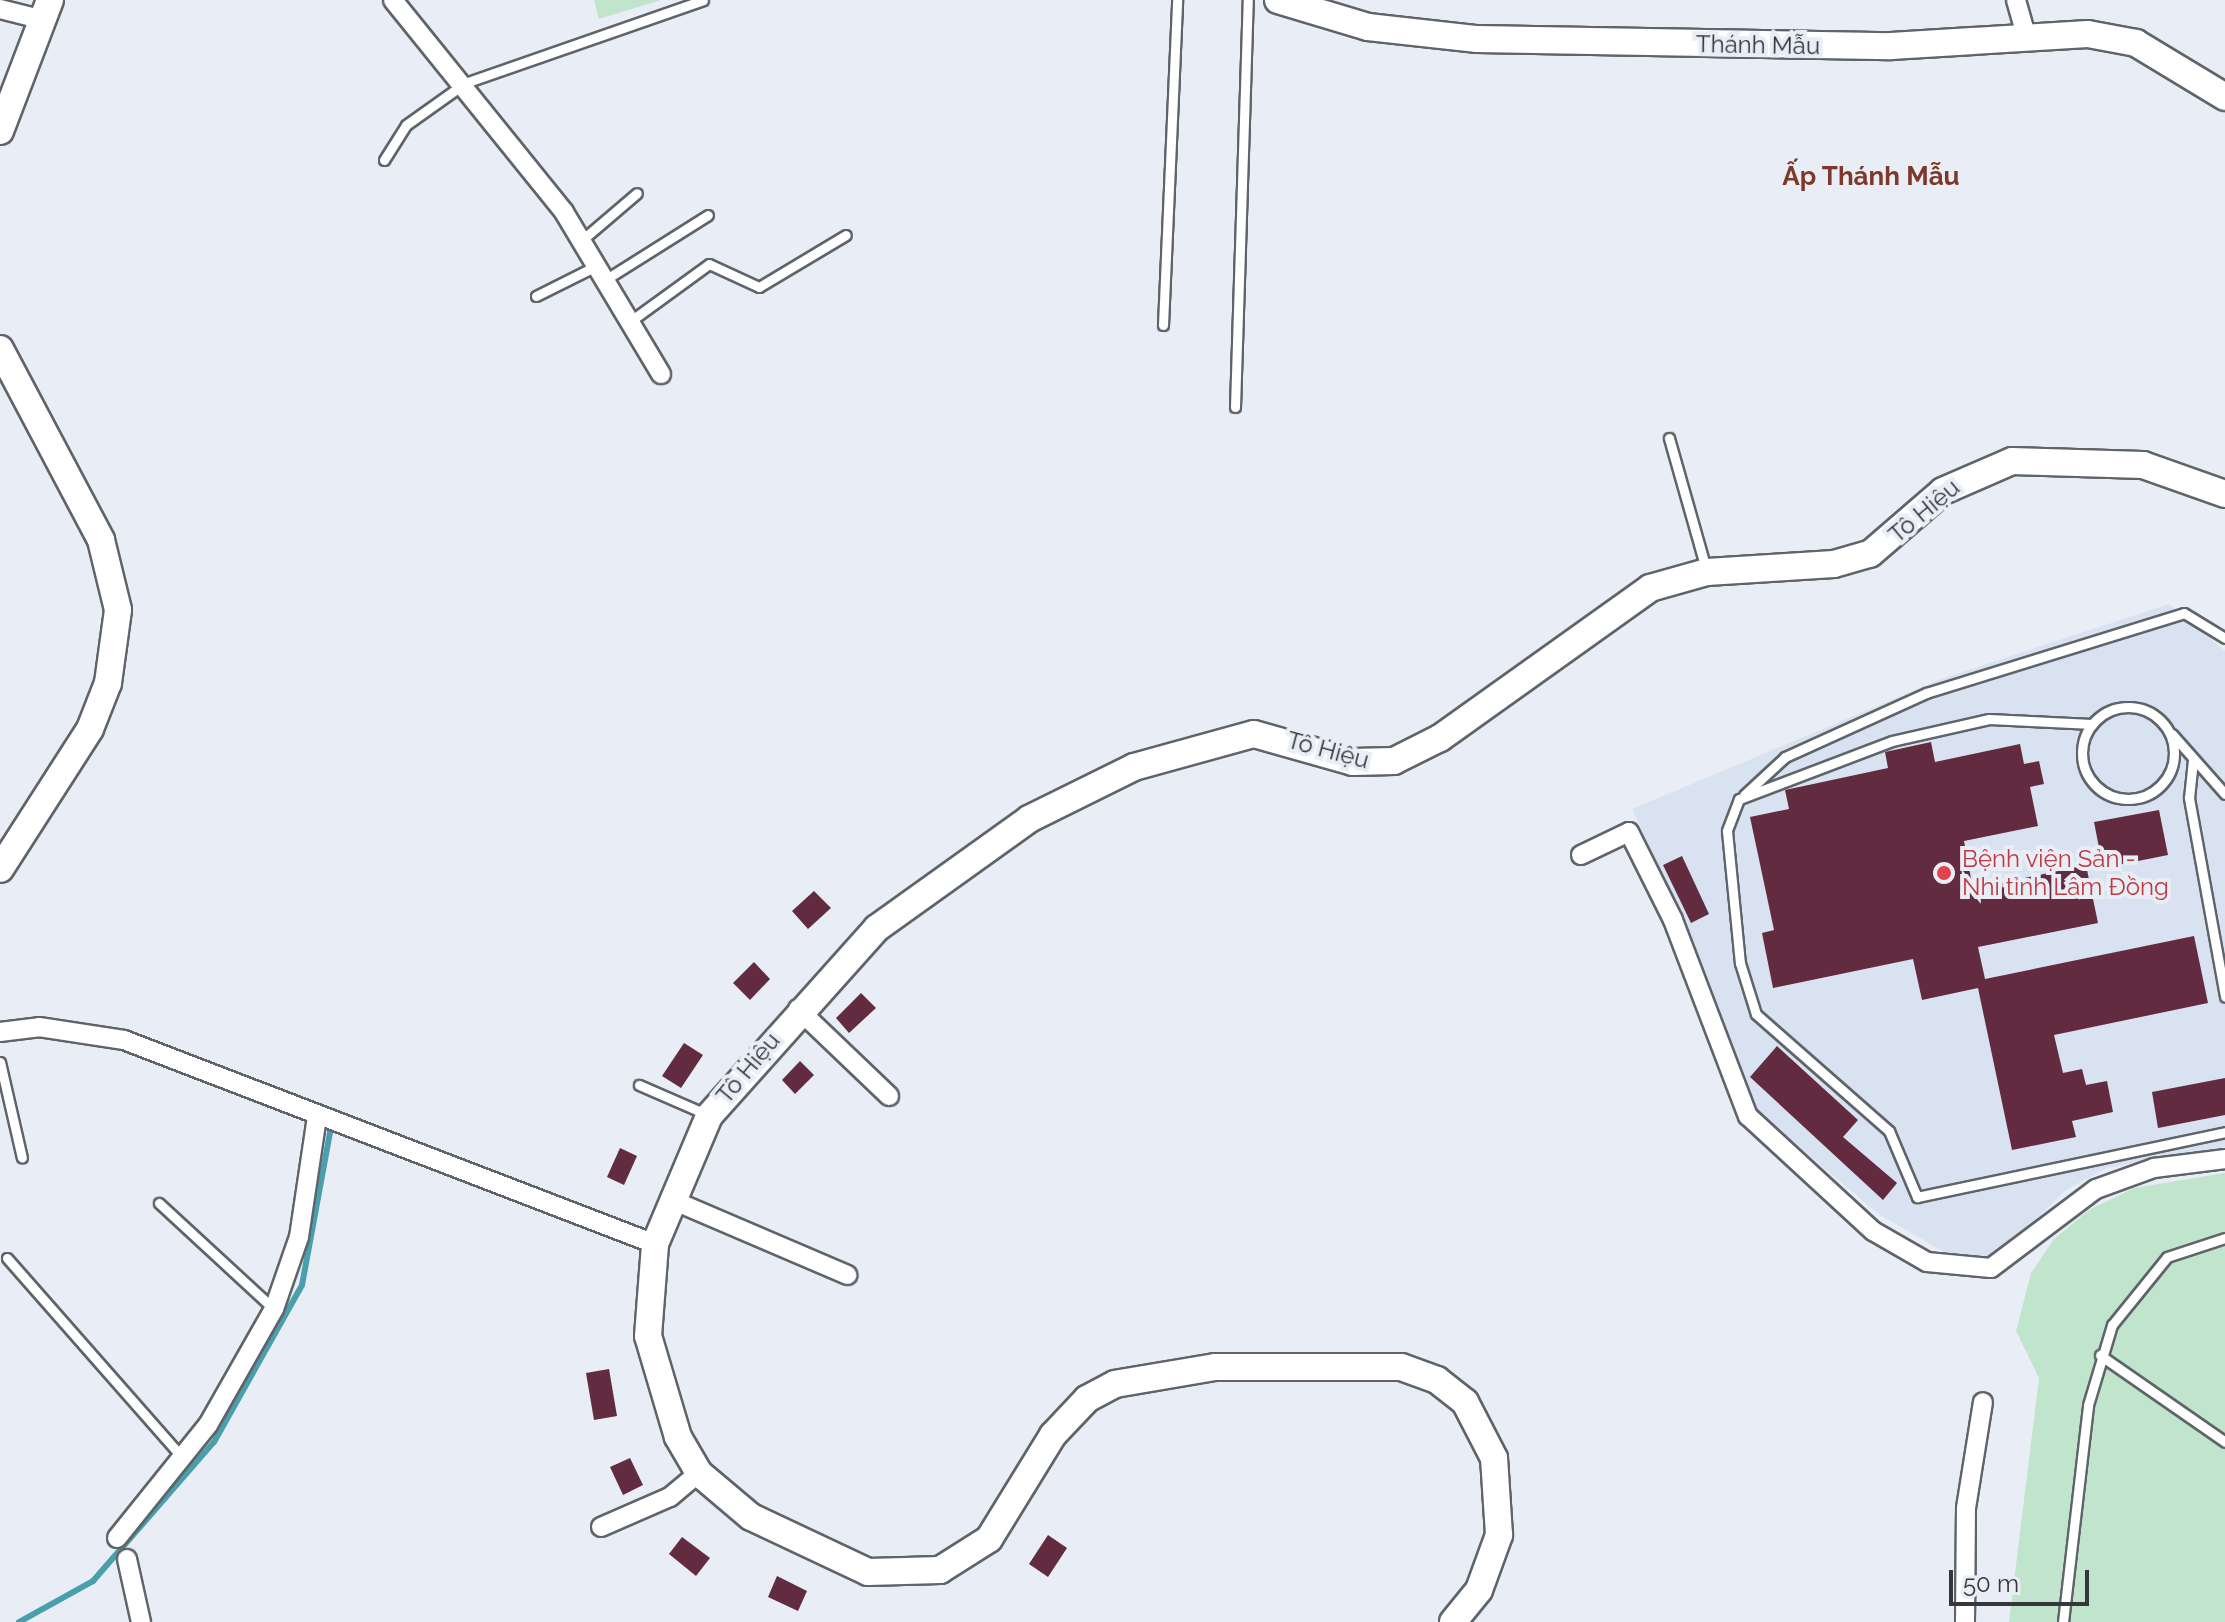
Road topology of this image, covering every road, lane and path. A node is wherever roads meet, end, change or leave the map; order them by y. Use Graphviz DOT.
graph roads {
  1 [pos="393,0"];
  2 [pos="703,0"];
  3 [pos="1177,0"];
  4 [pos="1248,0"];
  5 [pos="1278,0"];
  6 [pos="2016,0"];
  7 [pos="0,9"];
  8 [pos="45,10"];
  9 [pos="2027,39"];
  10 [pos="465,83"];
  11 [pos="2225,97"];
  12 [pos="0,131"];
  13 [pos="384,160"];
  14 [pos="637,193"];
  15 [pos="708,215"];
  16 [pos="846,235"];
  17 [pos="582,240"];
  18 [pos="603,272"];
  19 [pos="536,296"];
  20 [pos="632,320"];
  21 [pos="1163,325"];
  22 [pos="0,349"];
  23 [pos="661,374"];
  24 [pos="1235,407"];
  25 [pos="1669,438"];
  26 [pos="2225,494"];
  27 [pos="1707,572"];
  28 [pos="2225,638"];
  29 [pos="2092,724"];
  30 [pos="2168,729"];
  31 [pos="2193,760"];
  32 [pos="2225,794"];
  33 [pos="1739,799"];
  34 [pos="1581,855"];
  35 [pos="0,869"];
  36 [pos="2225,997"];
  37 [pos="798,1009"];
  38 [pos="0,1032"];
  39 [pos="0,1062"];
  40 [pos="639,1085"];
  41 [pos="889,1096"];
  42 [pos="317,1116"];
  43 [pos="709,1116"];
  44 [pos="2225,1132"];
  45 [pos="22,1158"];
  46 [pos="2225,1159"];
  47 [pos="670,1199"];
  48 [pos="159,1203"];
  49 [pos="2225,1238"];
  50 [pos="655,1244"];
  51 [pos="7,1258"];
  52 [pos="847,1275"];
  53 [pos="274,1309"];
  54 [pos="2100,1355"];
  55 [pos="1983,1402"];
  56 [pos="2225,1442"];
  57 [pos="184,1459"];
  58 [pos="699,1473"];
  59 [pos="601,1527"];
  60 [pos="117,1538"];
  61 [pos="127,1559"];
  62 [pos="141,1622"];
  63 [pos="1453,1622"];
  64 [pos="1965,1622"];
  65 [pos="2063,1622"];
  1 -- 10 [label="street"];
  2 -- 10 [label="lane"];
  3 -- 21 [label="lane"];
  4 -- 24 [label="lane"];
  5 -- 9 [label="street, Thánh Mẫu"];
  6 -- 9 [label="street"];
  7 -- 8 [label="street"];
  8 -- 12 [label="street"];
  9 -- 11 [label="street, Thánh Mẫu"];
  10 -- 13 [label="lane"];
  10 -- 17 [label="street"];
  14 -- 17 [label="lane"];
  15 -- 18 [label="lane"];
  16 -- 20 [label="lane"];
  17 -- 18 [label="street"];
  18 -- 19 [label="lane"];
  18 -- 20 [label="street"];
  20 -- 23 [label="street"];
  22 -- 35 [label="street"];
  25 -- 27 [label="lane"];
  26 -- 27 [label="street, Tô Hiệu"];
  27 -- 37 [label="street, Tô Hiệu"];
  28 -- 33 [label="lane"];
  29 -- 30 [label="lane"];
  29 -- 30 [label="lane"];
  29 -- 33 [label="lane"];
  30 -- 31 [label="lane"];
  31 -- 32 [label="lane"];
  31 -- 36 [label="lane"];
  33 -- 44 [label="lane"];
  34 -- 46 [label="street"];
  37 -- 41 [label="street"];
  37 -- 43 [label="street, Tô Hiệu"];
  38 -- 42 [label="street"];
  39 -- 45 [label="lane"];
  40 -- 43 [label="lane"];
  42 -- 50 [label="street"];
  42 -- 53 [label="street"];
  43 -- 47 [label="street, Tô Hiệu"];
  47 -- 50 [label="street, Tô Hiệu"];
  47 -- 52 [label="street"];
  48 -- 53 [label="lane"];
  49 -- 54 [label="lane"];
  50 -- 58 [label="street, Tô Hiệu"];
  51 -- 57 [label="lane"];
  53 -- 57 [label="street"];
  54 -- 56 [label="lane"];
  54 -- 65 [label="lane"];
  55 -- 64 [label="street"];
  57 -- 60 [label="street"];
  58 -- 59 [label="street"];
  58 -- 63 [label="street, Tô Hiệu"];
  61 -- 62 [label="street"];
}
